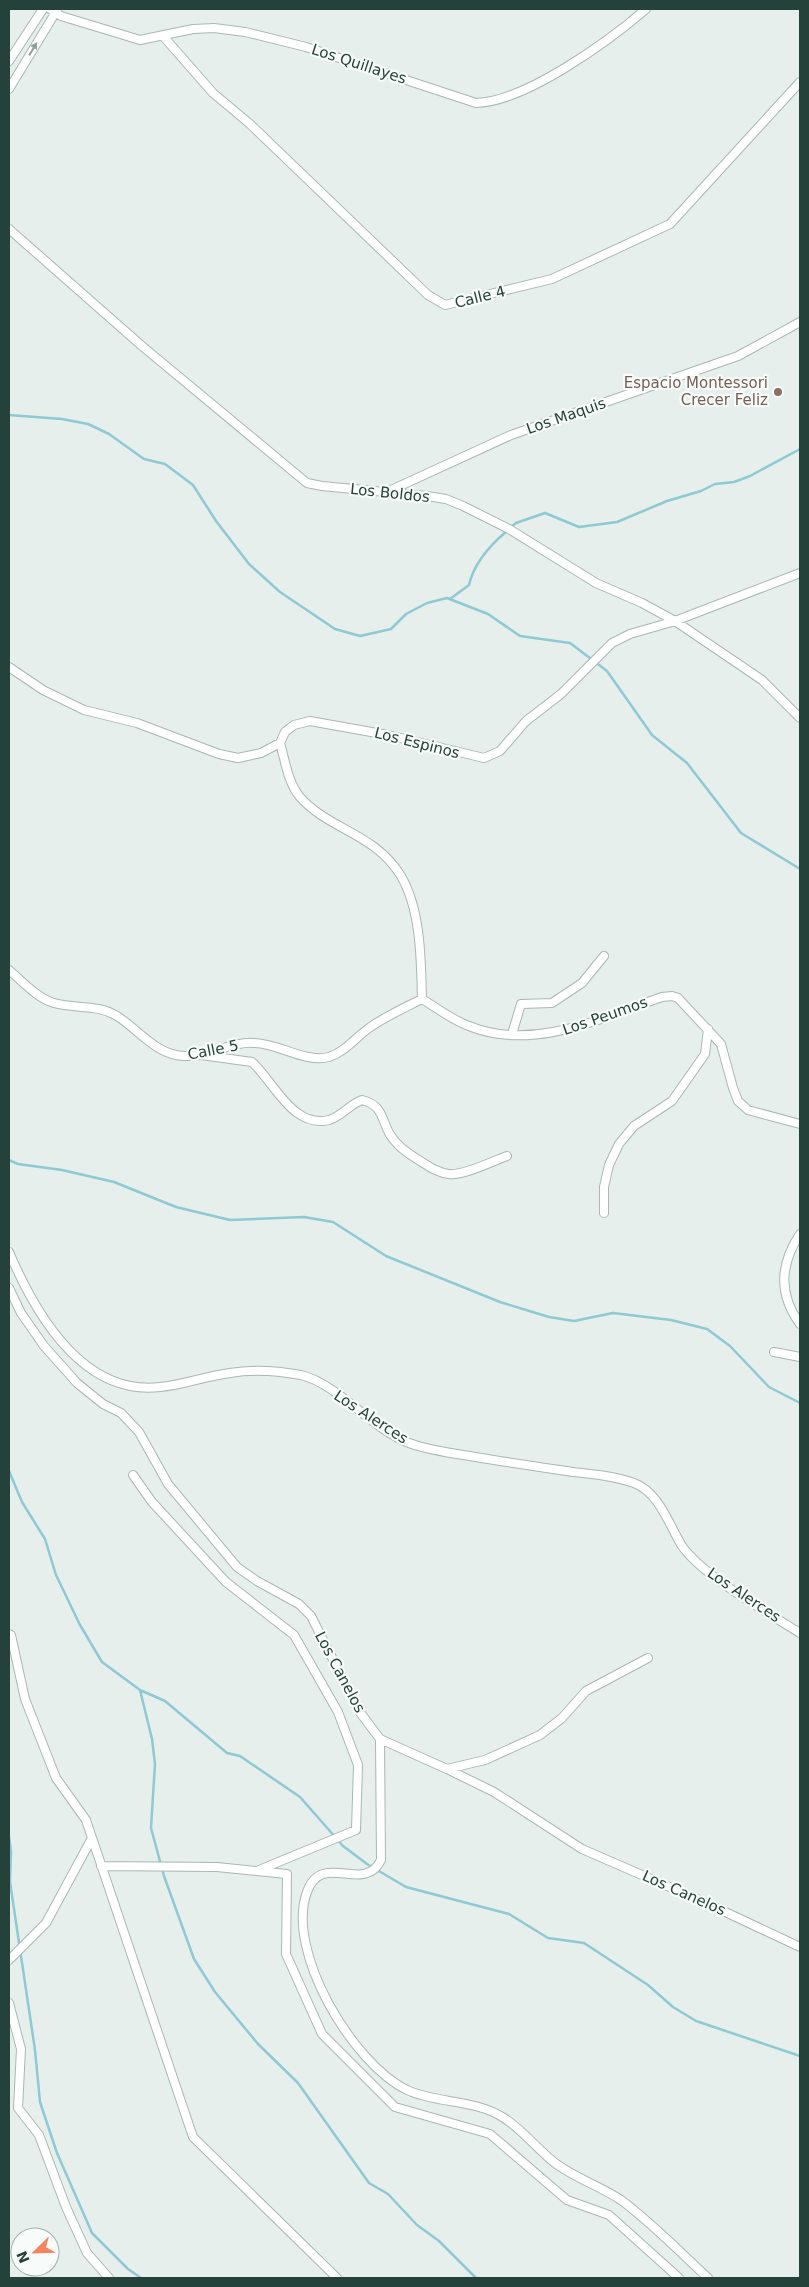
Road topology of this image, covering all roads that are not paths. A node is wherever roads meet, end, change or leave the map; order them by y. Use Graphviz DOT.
graph roads {
  1 [pos="43,9"];
  2 [pos="646,9"];
  3 [pos="55,10"];
  4 [pos="162,36"];
  5 [pos="9,61"];
  6 [pos="800,82"];
  7 [pos="9,89"];
  8 [pos="9,229"];
  9 [pos="800,322"];
  10 [pos="388,491"];
  11 [pos="800,573"];
  12 [pos="674,621"];
  13 [pos="9,667"];
  14 [pos="800,718"];
  15 [pos="280,744"];
  16 [pos="604,956"];
  17 [pos="9,970"];
  18 [pos="422,999"];
  19 [pos="708,1029"];
  20 [pos="512,1034"];
  21 [pos="199,1054"];
  22 [pos="800,1124"];
  23 [pos="507,1156"];
  24 [pos="604,1214"];
  25 [pos="800,1234"];
  26 [pos="9,1252"];
  27 [pos="9,1288"];
  28 [pos="800,1324"];
  29 [pos="774,1352"];
  30 [pos="800,1357"];
  31 [pos="133,1475"];
  32 [pos="800,1633"];
  33 [pos="9,1634"];
  34 [pos="648,1658"];
  35 [pos="380,1739"];
  36 [pos="447,1768"];
  37 [pos="92,1838"];
  38 [pos="101,1866"];
  39 [pos="257,1871"];
  40 [pos="800,1947"];
  41 [pos="9,1960"];
  42 [pos="9,2003"];
  43 [pos="109,2278"];
  44 [pos="337,2278"];
  45 [pos="679,2278"];
  46 [pos="708,2278"];
  1 -- 5 [label="street"];
  2 -- 4 [label="street, Los Quillayes"];
  3 -- 4 [label="street, Los Quillayes"];
  7 -- 3 [label="street, one-way"];
  4 -- 6 [label="street, Calle 4"];
  8 -- 10 [label="street, Los Boldos"];
  9 -- 10 [label="street, Los Maquis"];
  10 -- 12 [label="street, Los Boldos"];
  11 -- 12 [label="street, Los Espinos"];
  12 -- 14 [label="street, Los Boldos"];
  12 -- 15 [label="street, Los Espinos"];
  13 -- 15 [label="street"];
  15 -- 18 [label="street"];
  16 -- 20 [label="street"];
  17 -- 21 [label="street, Calle 5"];
  18 -- 20 [label="street, Los Peumos"];
  18 -- 21 [label="street, Calle 5"];
  19 -- 20 [label="street, Los Peumos"];
  19 -- 22 [label="street, Los Peumos"];
  19 -- 24 [label="street"];
  21 -- 23 [label="street"];
  25 -- 28 [label="street"];
  26 -- 32 [label="street, Los Alerces"];
  27 -- 35 [label="street, Los Canelos"];
  29 -- 30 [label="street"];
  31 -- 39 [label="street"];
  33 -- 37 [label="street"];
  34 -- 36 [label="street"];
  35 -- 36 [label="street, Los Canelos"];
  35 -- 46 [label="street"];
  36 -- 40 [label="street, Los Canelos"];
  37 -- 38 [label="street"];
  37 -- 41 [label="street"];
  38 -- 39 [label="street"];
  38 -- 44 [label="street"];
  39 -- 45 [label="street"];
  42 -- 43 [label="street"];
}
